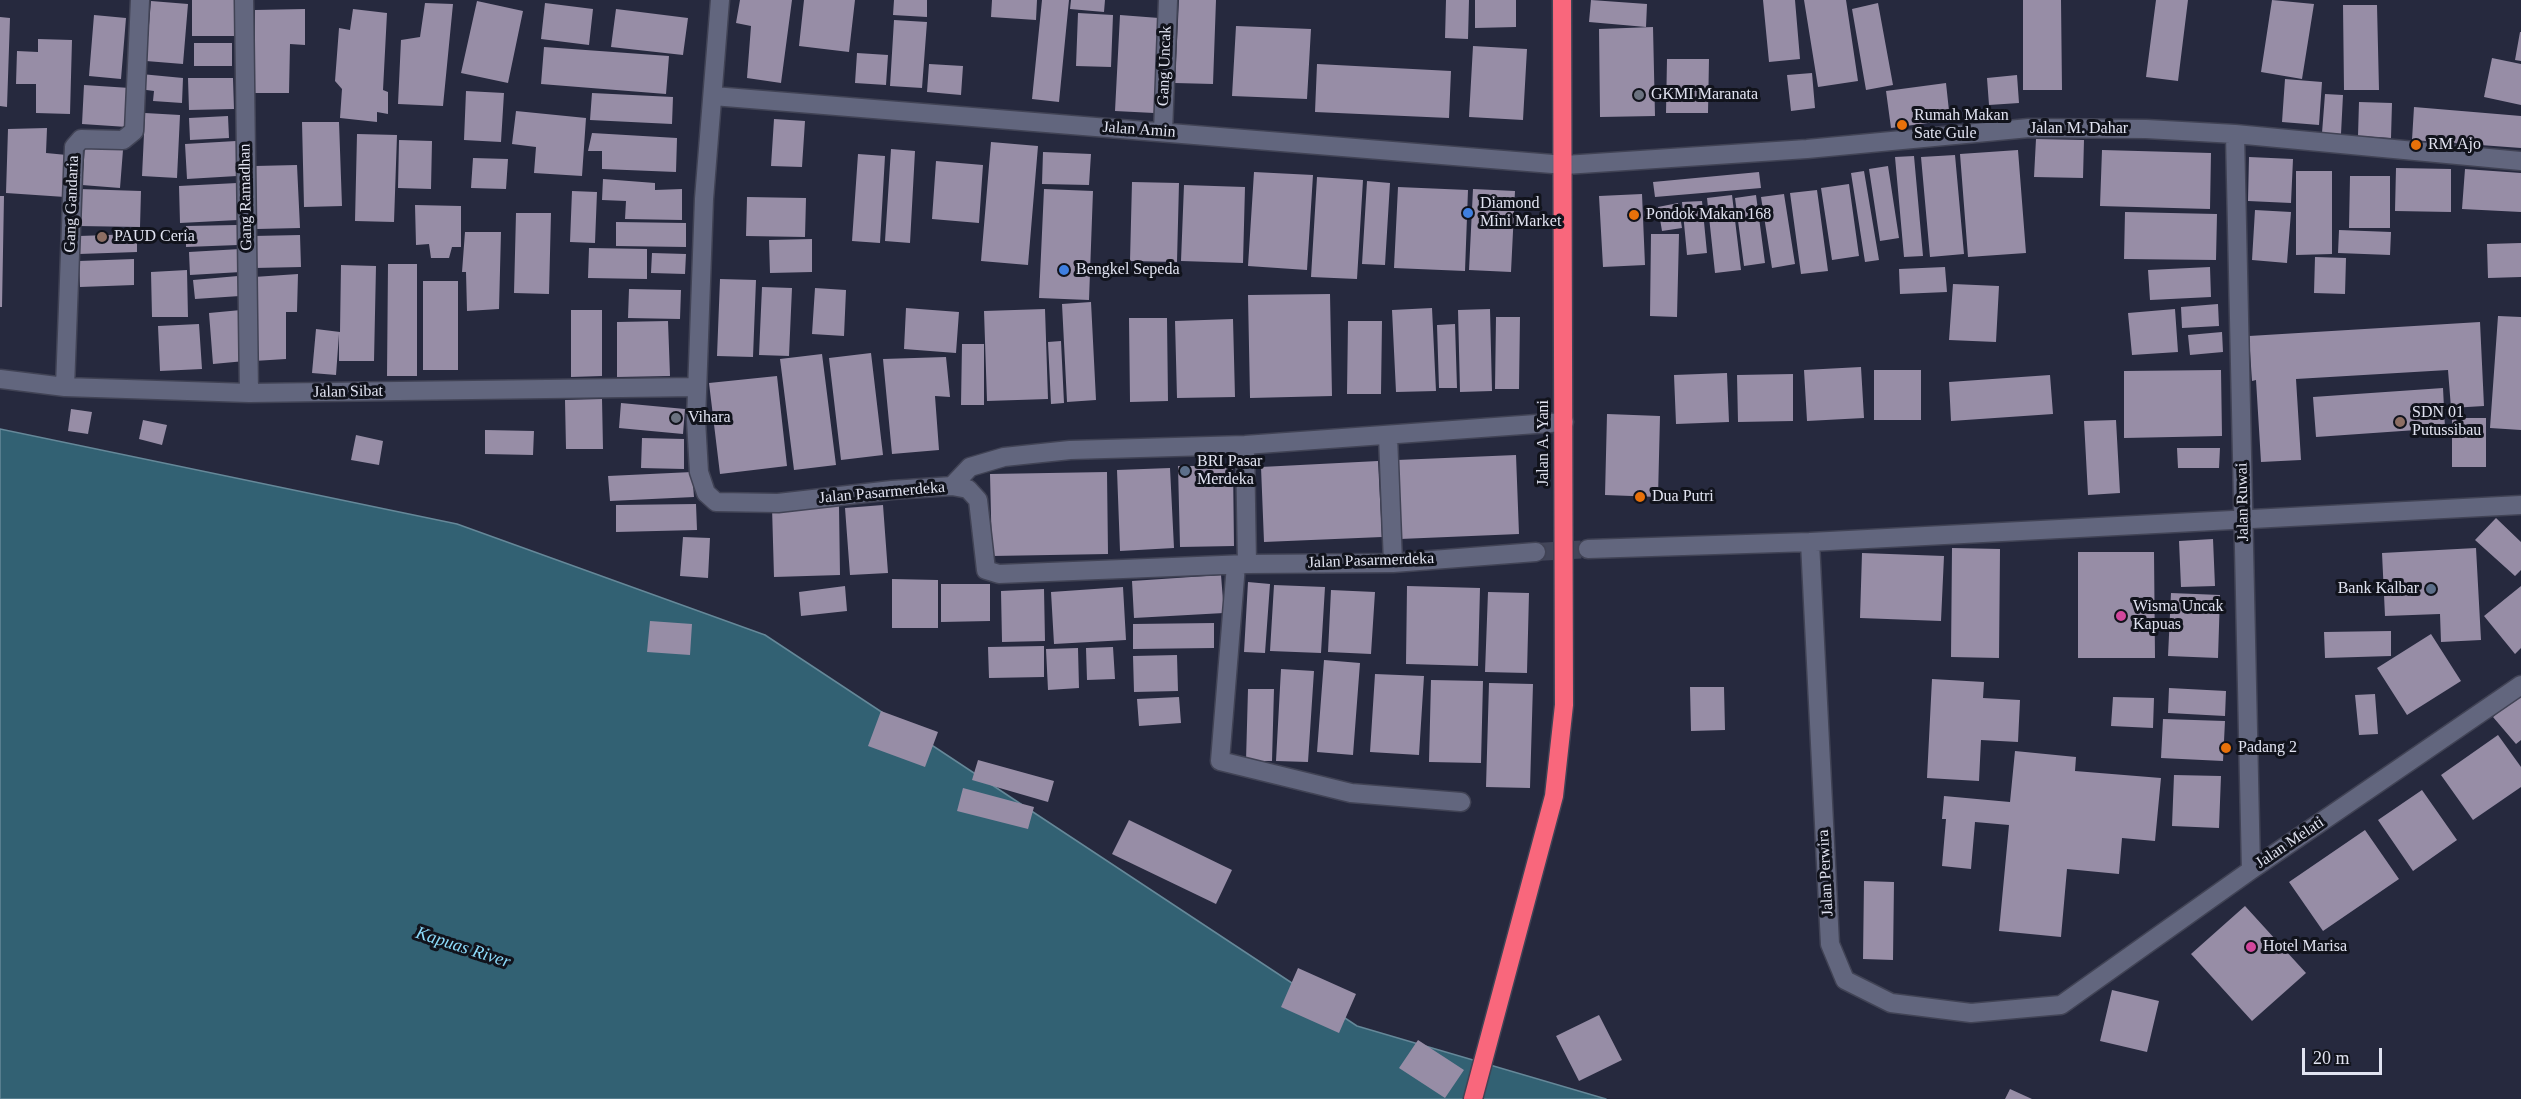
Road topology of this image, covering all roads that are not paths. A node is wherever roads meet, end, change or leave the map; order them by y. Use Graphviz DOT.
graph roads {
  1 [pos="140,0"];
  2 [pos="244,0"];
  3 [pos="720,0"];
  4 [pos="1168,0"];
  5 [pos="1562,0"];
  6 [pos="713,96"];
  7 [pos="1163,132"];
  8 [pos="2235,134"];
  9 [pos="2521,161"];
  10 [pos="1565,165"];
  11 [pos="0,379"];
  12 [pos="64,387"];
  13 [pos="696,387"];
  14 [pos="249,393"];
  15 [pos="1564,422"];
  16 [pos="1388,436"];
  17 [pos="1245,445"];
  18 [pos="952,486"];
  19 [pos="2521,505"];
  20 [pos="2244,520"];
  21 [pos="1810,542"];
  22 [pos="1588,549"];
  23 [pos="1536,552"];
  24 [pos="1393,563"];
  25 [pos="1242,564"];
  26 [pos="2521,685"];
  27 [pos="1461,802"];
  28 [pos="2251,870"];
  29 [pos="2061,1005"];
  30 [pos="1473,1099"];
  1 -- 12 [label="street, Gang Gandaria"];
  2 -- 14 [label="street, Gang Ramadhan"];
  3 -- 6 [label="street, Jalan Pasarmerdeka"];
  4 -- 7 [label="street, Gang Uncak"];
  5 -- 10 [label="highway, Jalan A. Yani"];
  6 -- 7 [label="street, Jalan Amin"];
  6 -- 13 [label="street, Jalan Pasarmerdeka"];
  7 -- 10 [label="street, Jalan Amin"];
  8 -- 9 [label="street, Jalan M. Dahar"];
  8 -- 10 [label="street, Jalan M. Dahar"];
  8 -- 20 [label="street, Jalan Ruwai"];
  10 -- 15 [label="highway, Jalan A. Yani"];
  11 -- 12 [label="street, Jalan Sibat"];
  12 -- 14 [label="street, Jalan Sibat"];
  13 -- 14 [label="street, Jalan Sibat"];
  13 -- 18 [label="street, Jalan Pasarmerdeka"];
  15 -- 16 [label="street"];
  15 -- 30 [label="highway, Jalan A. Yani"];
  16 -- 17 [label="street"];
  16 -- 24 [label="street"];
  17 -- 18 [label="street"];
  17 -- 25 [label="street"];
  18 -- 25 [label="street, Jalan Pasarmerdeka"];
  19 -- 20 [label="street"];
  20 -- 21 [label="street"];
  20 -- 28 [label="street, Jalan Ruwai"];
  21 -- 22 [label="street"];
  21 -- 29 [label="street, Jalan Perwira"];
  23 -- 24 [label="street, Jalan Pasarmerdeka"];
  24 -- 25 [label="street, Jalan Pasarmerdeka"];
  25 -- 27 [label="street"];
  26 -- 28 [label="street, Jalan Melati"];
  28 -- 29 [label="street, Jalan Melati"];
}
